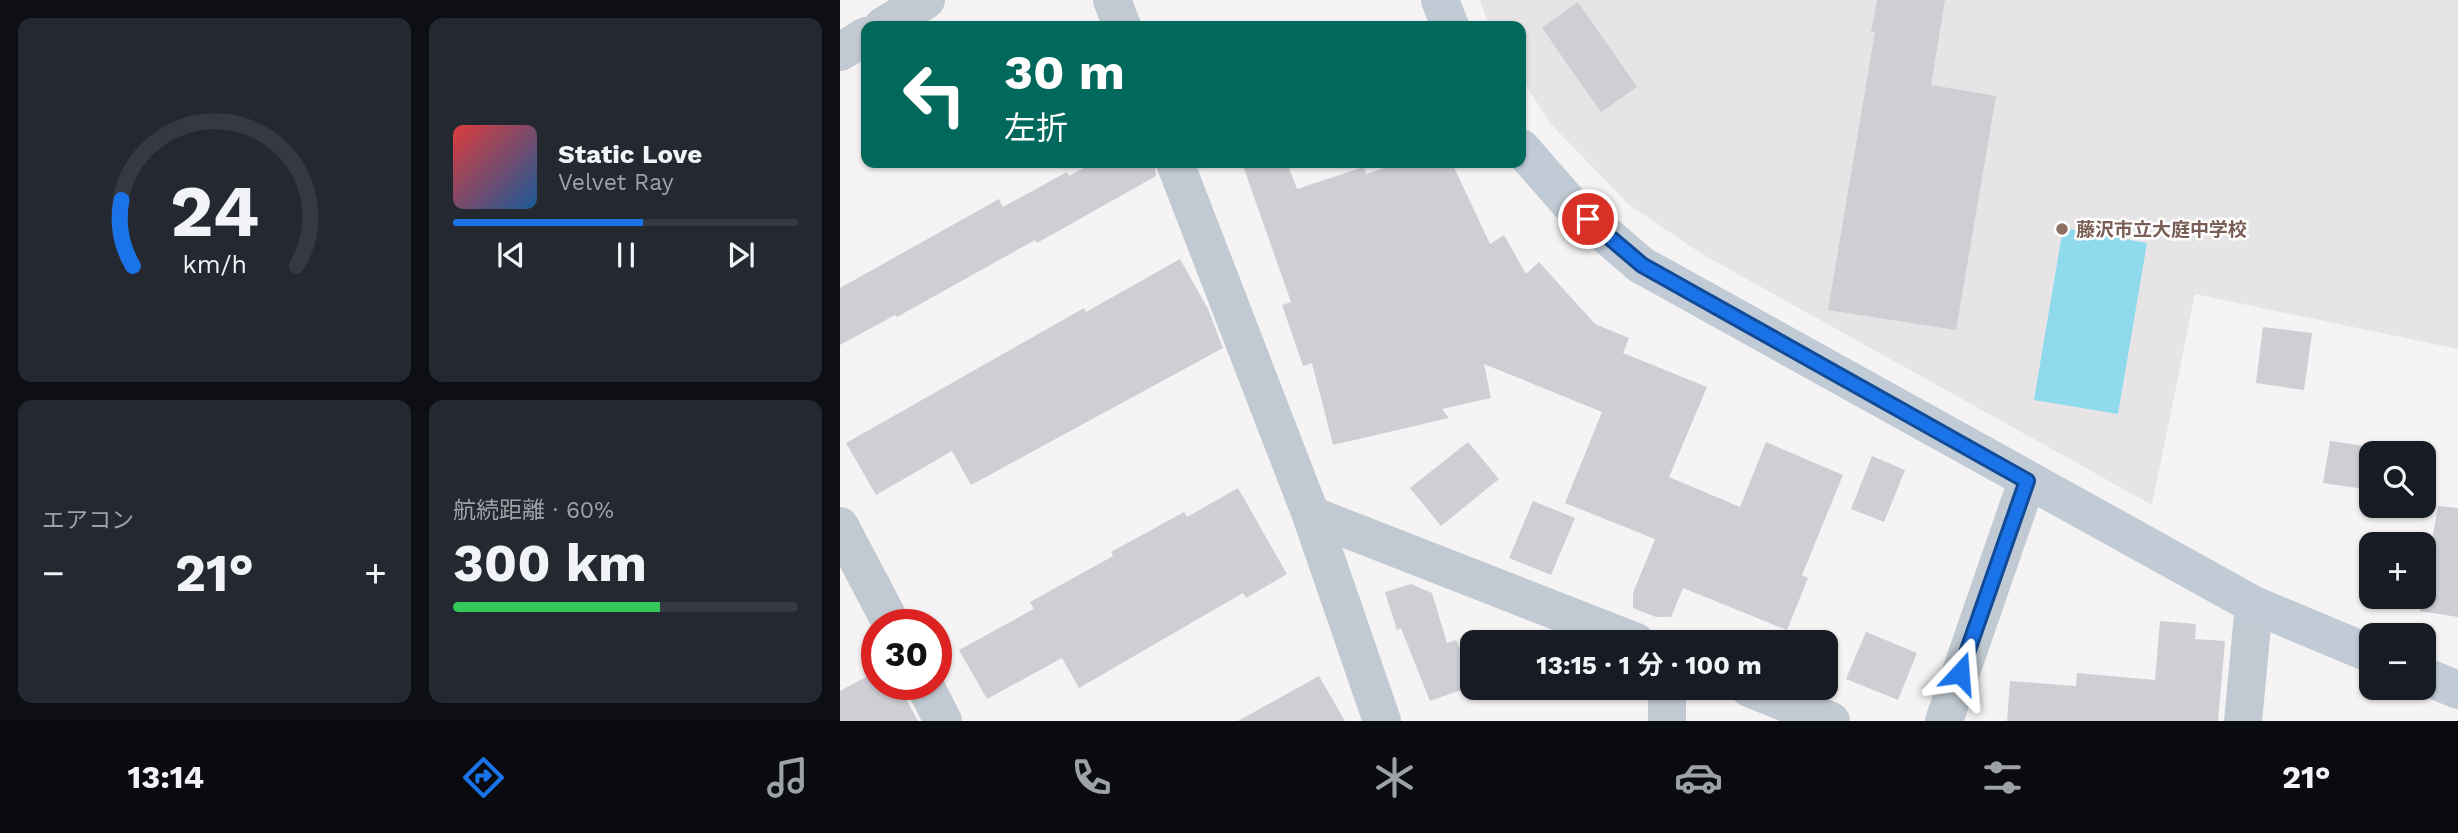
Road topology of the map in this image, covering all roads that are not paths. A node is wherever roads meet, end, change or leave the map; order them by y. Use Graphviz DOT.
graph roads {
  1 [pos="926,0"];
  2 [pos="1112,0"];
  3 [pos="1440,0"];
  4 [pos="891,21"];
  5 [pos="1120,21"];
  6 [pos="1448,21"];
  7 [pos="861,39"];
  8 [pos="840,52"];
  9 [pos="1526,154"];
  10 [pos="1177,168"];
  11 [pos="2027,481"];
  12 [pos="1311,516"];
  13 [pos="840,526"];
  14 [pos="2254,605"];
  15 [pos="884,609"];
  16 [pos="1605,630"];
  17 [pos="2359,649"];
  18 [pos="2436,681"];
  19 [pos="2458,690"];
  20 [pos="932,700"];
  21 [pos="1667,700"];
  22 [pos="1778,700"];
  23 [pos="943,721"];
  24 [pos="1382,721"];
  25 [pos="1667,721"];
  26 [pos="1830,721"];
  27 [pos="1944,721"];
  28 [pos="2243,721"];
  1 -- 4 [label="street"];
  2 -- 5 [label="street"];
  3 -- 6 [label="street"];
  7 -- 8 [label="street"];
  9 -- 11 [label="street"];
  10 -- 12 [label="street"];
  11 -- 14 [label="street"];
  11 -- 27 [label="street"];
  12 -- 16 [label="street"];
  12 -- 24 [label="street"];
  13 -- 15 [label="street"];
  14 -- 17 [label="street"];
  14 -- 28 [label="street"];
  18 -- 19 [label="street"];
  20 -- 23 [label="street"];
  21 -- 25 [label="street"];
  22 -- 26 [label="street"];
}
